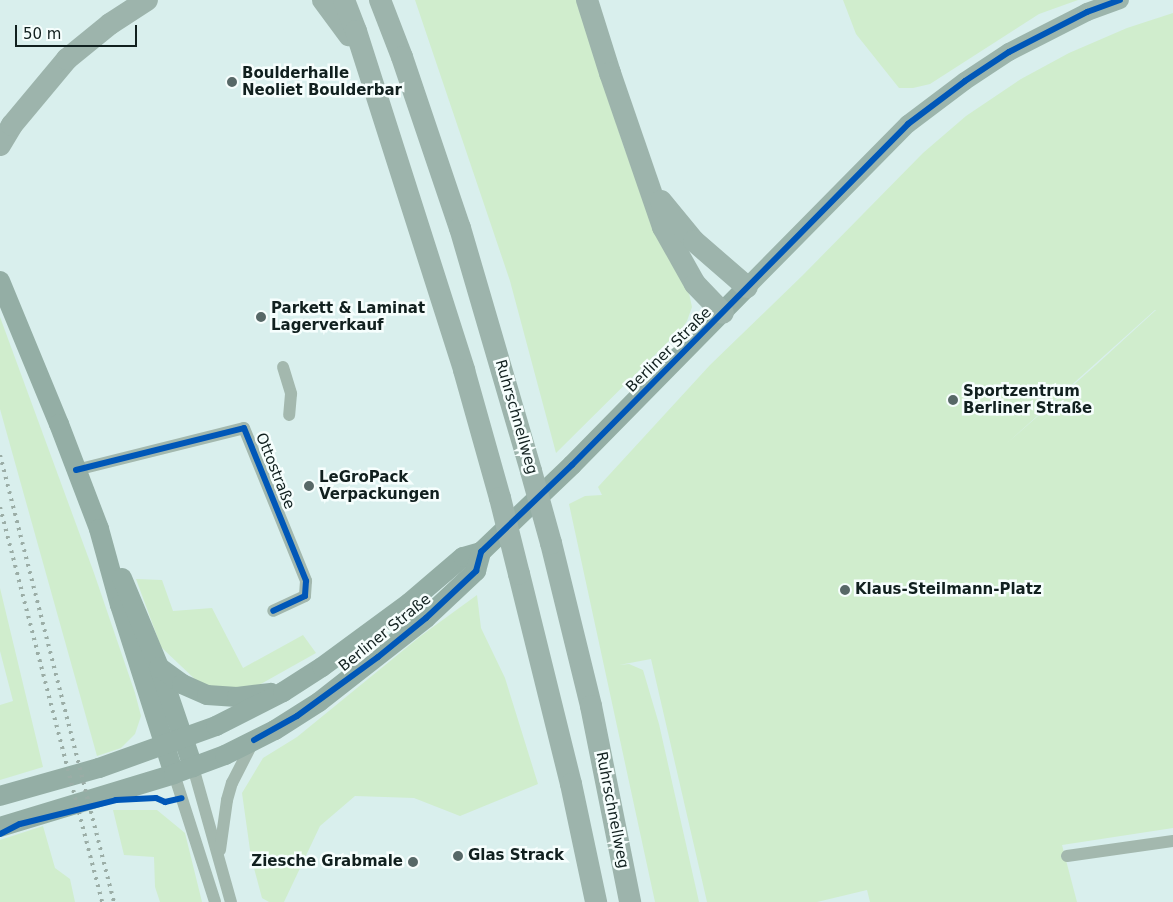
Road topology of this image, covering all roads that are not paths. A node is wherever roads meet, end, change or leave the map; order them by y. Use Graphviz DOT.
graph roads {
  1 [pos="147,0"];
  2 [pos="323,0"];
  3 [pos="344,0"];
  4 [pos="380,0"];
  5 [pos="398,0"];
  6 [pos="588,0"];
  7 [pos="1120,0"];
  8 [pos="402,57"];
  9 [pos="366,61"];
  10 [pos="0,145"];
  11 [pos="648,181"];
  12 [pos="0,281"];
  13 [pos="747,287"];
  14 [pos="723,312"];
  15 [pos="283,367"];
  16 [pos="289,415"];
  17 [pos="76,470"];
  18 [pos="98,529"];
  19 [pos="481,552"];
  20 [pos="273,611"];
  21 [pos="159,667"];
  22 [pos="283,692"];
  23 [pos="254,740"];
  24 [pos="174,743"];
  25 [pos="183,771"];
  26 [pos="0,796"];
  27 [pos="0,827"];
  28 [pos="1173,841"];
  29 [pos="1066,856"];
  30 [pos="219,857"];
  31 [pos="214,902"];
  32 [pos="231,902"];
  33 [pos="596,902"];
  34 [pos="630,902"];
  1 -- 10 [label="highway"];
  2 -- 9 [label="highway"];
  3 -- 9 [label="highway"];
  4 -- 8 [label="highway, Ruhrschnellweg"];
  5 -- 8 [label="highway"];
  6 -- 11 [label="highway"];
  7 -- 13 [label="main road, Berliner Straße"];
  8 -- 34 [label="highway, Ruhrschnellweg, bridge"];
  9 -- 33 [label="highway, bridge"];
  11 -- 13 [label="highway"];
  11 -- 14 [label="highway"];
  12 -- 17 [label="main road"];
  13 -- 14 [label="main road, Berliner Straße"];
  14 -- 19 [label="main road, Berliner Straße"];
  15 -- 16 [label="street"];
  17 -- 18 [label="main road"];
  17 -- 20 [label="street, Ottostraße"];
  18 -- 21 [label="main road"];
  18 -- 24 [label="main road"];
  19 -- 22 [label="main road, Berliner Straße"];
  19 -- 23 [label="main road, Berliner Straße"];
  21 -- 22 [label="main road"];
  21 -- 24 [label="main road"];
  22 -- 24 [label="main road, Berliner Straße"];
  23 -- 25 [label="main road, Berliner Straße"];
  23 -- 30 [label="street"];
  24 -- 25 [label="main road"];
  24 -- 26 [label="main road, Berliner Straße"];
  25 -- 27 [label="main road, Berliner Straße"];
  25 -- 30 [label="street"];
  25 -- 31 [label="street"];
  28 -- 29 [label="street"];
  30 -- 32 [label="street"];
}
